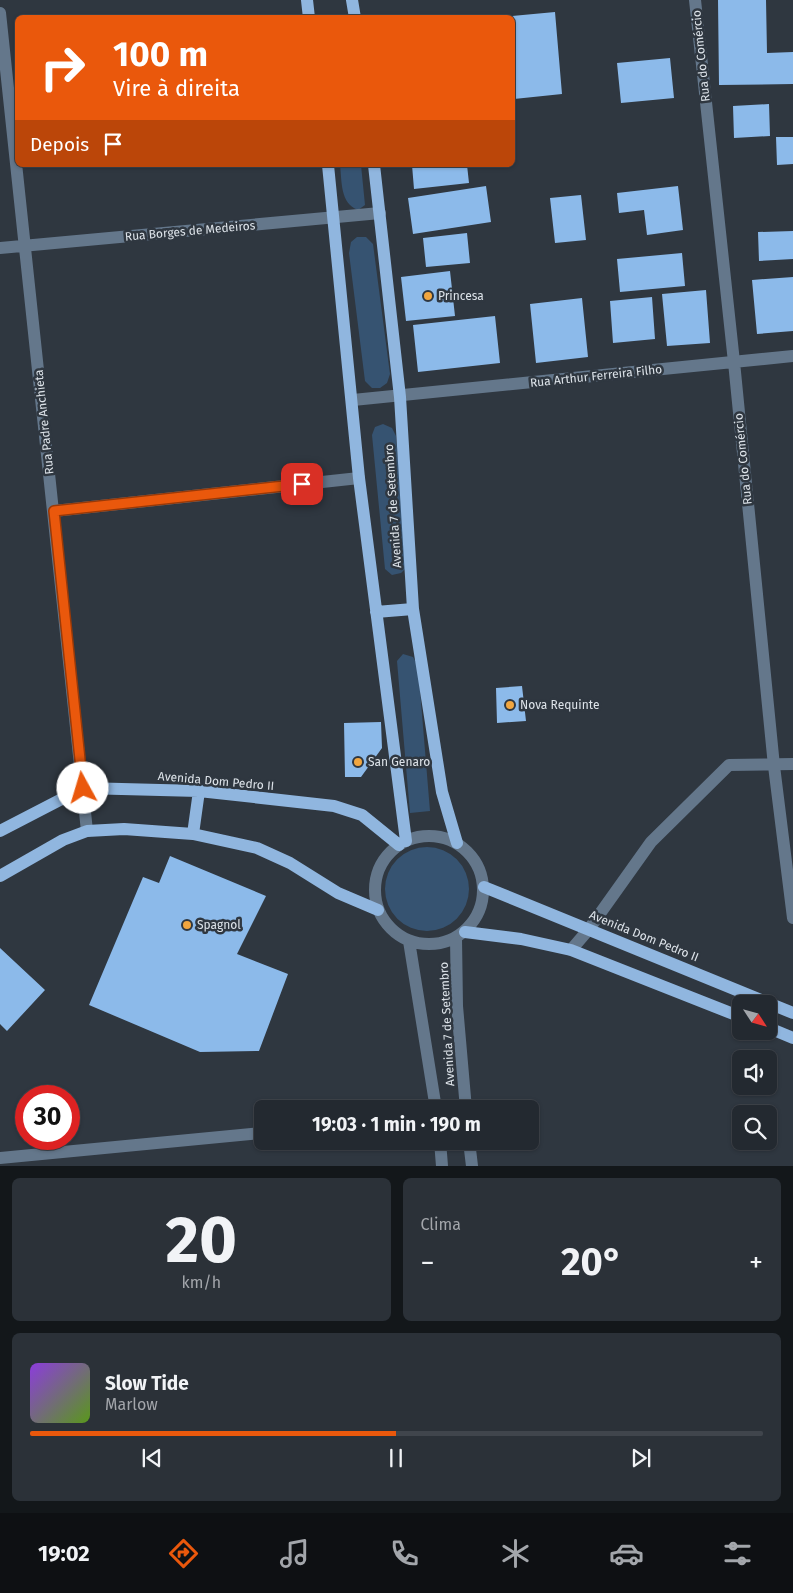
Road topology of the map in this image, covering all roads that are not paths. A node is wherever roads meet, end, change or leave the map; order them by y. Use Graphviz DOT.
graph roads {
  1 [pos="308,0"];
  2 [pos="352,0"];
  3 [pos="694,0"];
  4 [pos="0,13"];
  5 [pos="310,15"];
  6 [pos="354,15"];
  7 [pos="0,18"];
  8 [pos="15,155"];
  9 [pos="16,167"];
  10 [pos="328,167"];
  11 [pos="374,167"];
  12 [pos="380,213"];
  13 [pos="335,219"];
  14 [pos="25,246"];
  15 [pos="0,248"];
  16 [pos="793,356"];
  17 [pos="734,362"];
  18 [pos="400,397"];
  19 [pos="352,400"];
  20 [pos="360,478"];
  21 [pos="54,511"];
  22 [pos="413,609"];
  23 [pos="376,612"];
  24 [pos="793,764"];
  25 [pos="774,766"];
  26 [pos="83,788"];
  27 [pos="200,791"];
  28 [pos="0,831"];
  29 [pos="87,831"];
  30 [pos="193,834"];
  31 [pos="402,843"];
  32 [pos="457,843"];
  33 [pos="0,876"];
  34 [pos="484,887"];
  35 [pos="378,910"];
  36 [pos="793,918"];
  37 [pos="590,929"];
  38 [pos="460,935"];
  39 [pos="409,941"];
  40 [pos="571,950"];
  41 [pos="732,1013"];
  42 [pos="793,1013"];
  43 [pos="778,1032"];
  44 [pos="793,1038"];
  45 [pos="435,1100"];
  46 [pos="465,1100"];
  47 [pos="254,1134"];
  48 [pos="441,1150"];
  49 [pos="470,1150"];
  50 [pos="0,1158"];
  51 [pos="442,1166"];
  52 [pos="472,1166"];
  1 -- 5 [label="main road"];
  2 -- 6 [label="main road"];
  3 -- 17 [label="street, Rua do Comércio"];
  4 -- 7 [label="street, Rua Padre Anchieta"];
  7 -- 8 [label="street, Rua Padre Anchieta"];
  9 -- 14 [label="street, Rua Padre Anchieta"];
  10 -- 13 [label="main road"];
  11 -- 12 [label="main road, Avenida 7 de Setembro"];
  12 -- 13 [label="street, Rua Borges de Medeiros"];
  12 -- 18 [label="main road, Avenida 7 de Setembro"];
  13 -- 14 [label="street, Rua Borges de Medeiros"];
  13 -- 19 [label="main road"];
  14 -- 15 [label="street, Rua Borges de Medeiros"];
  14 -- 21 [label="street, Rua Padre Anchieta"];
  16 -- 17 [label="street, Rua Arthur Ferreira Filho"];
  17 -- 18 [label="street, Rua Arthur Ferreira Filho"];
  17 -- 25 [label="street, Rua do Comércio"];
  18 -- 19 [label="street, Rua Arthur Ferreira Filho"];
  18 -- 22 [label="main road, Avenida 7 de Setembro"];
  19 -- 20 [label="main road"];
  20 -- 21 [label="street"];
  20 -- 23 [label="main road"];
  21 -- 26 [label="street, Rua Padre Anchieta"];
  22 -- 23 [label="main road"];
  22 -- 32 [label="main road, Avenida 7 de Setembro"];
  23 -- 31 [label="main road"];
  24 -- 25 [label="street"];
  25 -- 36 [label="street, Rua do Comércio"];
  25 -- 37 [label="street"];
  26 -- 27 [label="main road, Avenida Dom Pedro II"];
  26 -- 28 [label="main road, Avenida Dom Pedro II"];
  26 -- 29 [label="street, Rua Padre Anchieta"];
  27 -- 30 [label="main road"];
  27 -- 31 [label="main road, Avenida Dom Pedro II"];
  29 -- 30 [label="main road"];
  29 -- 33 [label="main road"];
  30 -- 35 [label="main road"];
  31 -- 32 [label="street"];
  31 -- 35 [label="street"];
  32 -- 34 [label="street"];
  34 -- 37 [label="main road, Avenida Dom Pedro II"];
  34 -- 38 [label="street"];
  35 -- 39 [label="street"];
  37 -- 40 [label="street"];
  37 -- 42 [label="main road, Avenida Dom Pedro II"];
  38 -- 39 [label="street"];
  38 -- 40 [label="main road"];
  38 -- 46 [label="street, Avenida 7 de Setembro"];
  39 -- 45 [label="street, Avenida 7 de Setembro"];
  40 -- 41 [label="main road"];
  43 -- 44 [label="main road"];
  47 -- 50 [label="street"];
  48 -- 51 [label="street"];
  49 -- 52 [label="street"];
}
